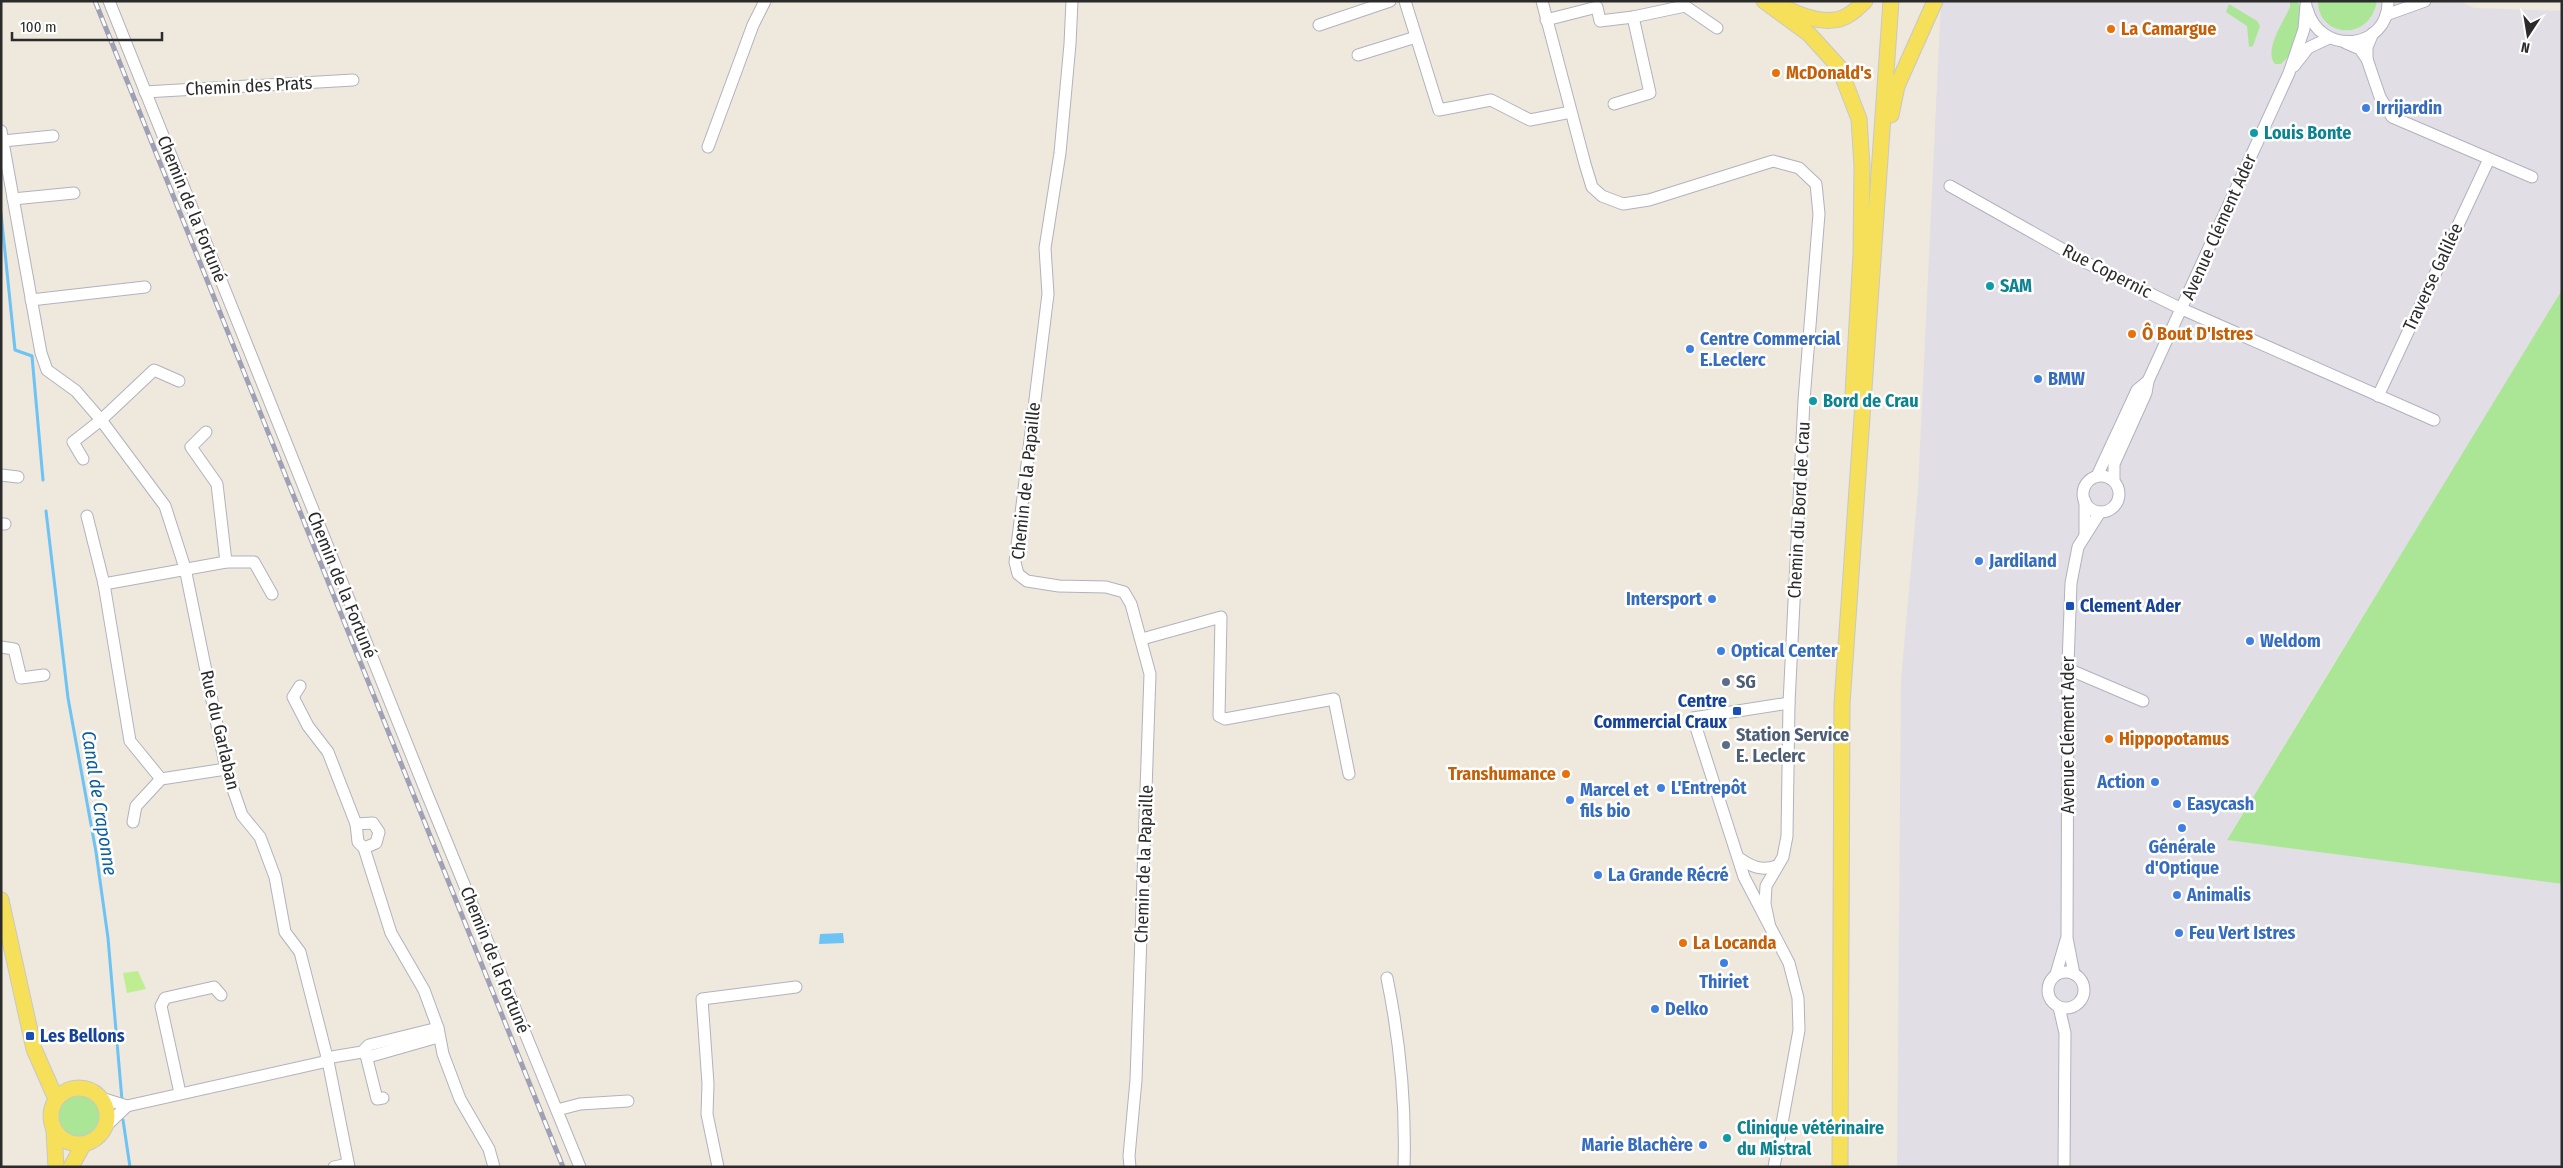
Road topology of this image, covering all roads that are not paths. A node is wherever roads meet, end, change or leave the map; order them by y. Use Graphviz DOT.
graph roads {
  1 [pos="109,1"];
  2 [pos="765,1"];
  3 [pos="1072,1"];
  4 [pos="1390,1"];
  5 [pos="1405,1"];
  6 [pos="1542,1"];
  7 [pos="1764,1"];
  8 [pos="1776,1"];
  9 [pos="1865,1"];
  10 [pos="1891,1"];
  11 [pos="1935,1"];
  12 [pos="2388,1"];
  13 [pos="2425,1"];
  14 [pos="2306,3"];
  15 [pos="1596,4"];
  16 [pos="2386,15"];
  17 [pos="1633,17"];
  18 [pos="1546,20"];
  19 [pos="1319,25"];
  20 [pos="1718,28"];
  21 [pos="2373,33"];
  22 [pos="1416,36"];
  23 [pos="2329,38"];
  24 [pos="2344,42"];
  25 [pos="1358,55"];
  26 [pos="2367,59"];
  27 [pos="2289,73"];
  28 [pos="353,80"];
  29 [pos="145,92"];
  30 [pos="1614,104"];
  31 [pos="1571,112"];
  32 [pos="2,136"];
  33 [pos="53,136"];
  34 [pos="708,147"];
  35 [pos="2489,159"];
  36 [pos="2532,177"];
  37 [pos="1950,186"];
  38 [pos="74,193"];
  39 [pos="1878,195"];
  40 [pos="14,199"];
  41 [pos="146,287"];
  42 [pos="31,300"];
  43 [pos="2182,309"];
  44 [pos="179,381"];
  45 [pos="2148,382"];
  46 [pos="2378,396"];
  47 [pos="101,420"];
  48 [pos="2434,420"];
  49 [pos="206,432"];
  50 [pos="83,459"];
  51 [pos="1,475"];
  52 [pos="2097,476"];
  53 [pos="18,477"];
  54 [pos="2114,481"];
  55 [pos="1856,497"];
  56 [pos="2085,501"];
  57 [pos="2100,512"];
  58 [pos="87,516"];
  59 [pos="2085,534"];
  60 [pos="226,562"];
  61 [pos="185,568"];
  62 [pos="104,584"];
  63 [pos="272,594"];
  64 [pos="1142,639"];
  65 [pos="1,648"];
  66 [pos="2068,669"];
  67 [pos="44,675"];
  68 [pos="300,686"];
  69 [pos="2143,701"];
  70 [pos="1789,704"];
  71 [pos="226,769"];
  72 [pos="1349,774"];
  73 [pos="162,780"];
  74 [pos="133,822"];
  75 [pos="356,824"];
  76 [pos="364,848"];
  77 [pos="1739,858"];
  78 [pos="1777,866"];
  79 [pos="1,900"];
  80 [pos="1770,923"];
  81 [pos="2067,938"];
  82 [pos="2056,974"];
  83 [pos="2074,974"];
  84 [pos="1388,978"];
  85 [pos="796,987"];
  86 [pos="221,995"];
  87 [pos="2073,1006"];
  88 [pos="2059,1007"];
  89 [pos="438,1032"];
  90 [pos="2065,1033"];
  91 [pos="364,1054"];
  92 [pos="327,1059"];
  93 [pos="42,1064"];
  94 [pos="75,1088"];
  95 [pos="180,1093"];
  96 [pos="101,1098"];
  97 [pos="383,1098"];
  98 [pos="56,1099"];
  99 [pos="628,1101"];
  100 [pos="127,1106"];
  101 [pos="557,1110"];
  102 [pos="106,1126"];
  103 [pos="54,1131"];
  104 [pos="82,1145"];
  105 [pos="348,1165"];
  106 [pos="56,1167"];
  107 [pos="71,1167"];
  108 [pos="334,1167"];
  109 [pos="494,1167"];
  110 [pos="580,1167"];
  111 [pos="718,1167"];
  112 [pos="1130,1167"];
  113 [pos="1404,1167"];
  114 [pos="1774,1167"];
  115 [pos="1840,1167"];
  116 [pos="2064,1167"];
  1 -- 29 [label="street, Chemin de la Fortuné"];
  2 -- 34 [label="street"];
  3 -- 64 [label="street, Chemin de la Papaille"];
  4 -- 19 [label="street"];
  5 -- 22 [label="street"];
  6 -- 18 [label="street, Chemin du Bord de Crau"];
  7 -- 55 [label="main road"];
  8 -- 9 [label="main road"];
  10 -- 39 [label="main road"];
  11 -- 39 [label="main road"];
  12 -- 16 [label="street"];
  13 -- 16 [label="street"];
  14 -- 23 [label="street"];
  14 -- 27 [label="street, Avenue Clément Ader"];
  15 -- 17 [label="street"];
  15 -- 18 [label="street"];
  16 -- 21 [label="street"];
  17 -- 20 [label="street"];
  17 -- 30 [label="street"];
  18 -- 31 [label="street, Chemin du Bord de Crau"];
  21 -- 24 [label="street"];
  21 -- 26 [label="street"];
  22 -- 25 [label="street"];
  22 -- 31 [label="street"];
  23 -- 24 [label="street"];
  23 -- 27 [label="street, Avenue Clément Ader"];
  24 -- 26 [label="street"];
  26 -- 35 [label="street"];
  27 -- 43 [label="street, Avenue Clément Ader"];
  28 -- 29 [label="street, Chemin des Prats"];
  29 -- 101 [label="street, Chemin de la Fortuné"];
  31 -- 70 [label="street, Chemin du Bord de Crau"];
  32 -- 33 [label="street"];
  32 -- 40 [label="street, Rue du Garlaban"];
  35 -- 36 [label="street"];
  35 -- 46 [label="street, Traverse Galilée"];
  37 -- 43 [label="street, Rue Copernic"];
  38 -- 40 [label="street"];
  39 -- 55 [label="main road"];
  40 -- 42 [label="street, Rue du Garlaban"];
  41 -- 42 [label="street"];
  42 -- 47 [label="street, Rue du Garlaban"];
  43 -- 45 [label="street, Avenue Clément Ader"];
  43 -- 46 [label="street, Rue Copernic"];
  44 -- 47 [label="street"];
  45 -- 52 [label="street, Avenue Clément Ader"];
  45 -- 54 [label="street, Avenue Clément Ader"];
  46 -- 48 [label="street, Rue Copernic"];
  47 -- 50 [label="street"];
  47 -- 61 [label="street, Rue du Garlaban"];
  49 -- 60 [label="street"];
  51 -- 53 [label="street"];
  52 -- 54 [label="street"];
  52 -- 56 [label="street"];
  54 -- 57 [label="street"];
  55 -- 115 [label="main road"];
  56 -- 57 [label="street"];
  56 -- 59 [label="street, Avenue Clément Ader"];
  57 -- 59 [label="street, Avenue Clément Ader"];
  58 -- 62 [label="street"];
  59 -- 66 [label="street, Avenue Clément Ader"];
  60 -- 61 [label="street"];
  60 -- 63 [label="street"];
  61 -- 62 [label="street"];
  61 -- 71 [label="street, Rue du Garlaban"];
  62 -- 73 [label="street"];
  64 -- 72 [label="street"];
  64 -- 112 [label="street, Chemin de la Papaille"];
  65 -- 67 [label="street"];
  66 -- 69 [label="street"];
  66 -- 81 [label="street, Avenue Clément Ader"];
  68 -- 75 [label="street"];
  70 -- 77 [label="street, Chemin du Bord de Crau"];
  70 -- 78 [label="street, Chemin du Bord de Crau"];
  71 -- 73 [label="street"];
  71 -- 92 [label="street, Rue du Garlaban"];
  73 -- 74 [label="street"];
  75 -- 76 [label="street"];
  75 -- 76 [label="street"];
  76 -- 89 [label="street"];
  77 -- 78 [label="street"];
  77 -- 80 [label="street, Chemin du Bord de Crau"];
  78 -- 80 [label="street, Chemin du Bord de Crau"];
  79 -- 93 [label="main road"];
  80 -- 114 [label="street, Chemin du Bord de Crau"];
  81 -- 82 [label="street, Avenue Clément Ader"];
  81 -- 83 [label="street, Avenue Clément Ader"];
  82 -- 83 [label="street"];
  82 -- 88 [label="street"];
  83 -- 87 [label="street"];
  84 -- 113 [label="street"];
  85 -- 111 [label="street"];
  86 -- 95 [label="street"];
  87 -- 88 [label="street"];
  87 -- 90 [label="street"];
  88 -- 90 [label="street"];
  89 -- 91 [label="street"];
  89 -- 109 [label="street"];
  90 -- 116 [label="street"];
  91 -- 92 [label="street"];
  91 -- 97 [label="street"];
  92 -- 95 [label="street"];
  92 -- 105 [label="street, Rue du Garlaban"];
  93 -- 94 [label="main road"];
  93 -- 98 [label="main road"];
  94 -- 96 [label="main road"];
  94 -- 98 [label="main road"];
  95 -- 100 [label="street"];
  96 -- 100 [label="street"];
  96 -- 102 [label="main road"];
  98 -- 103 [label="main road"];
  99 -- 101 [label="street"];
  100 -- 102 [label="street"];
  101 -- 110 [label="street, Chemin de la Fortuné"];
  102 -- 104 [label="main road"];
  103 -- 104 [label="main road"];
  103 -- 106 [label="main road"];
  104 -- 107 [label="main road"];
  105 -- 108 [label="street"];
}
